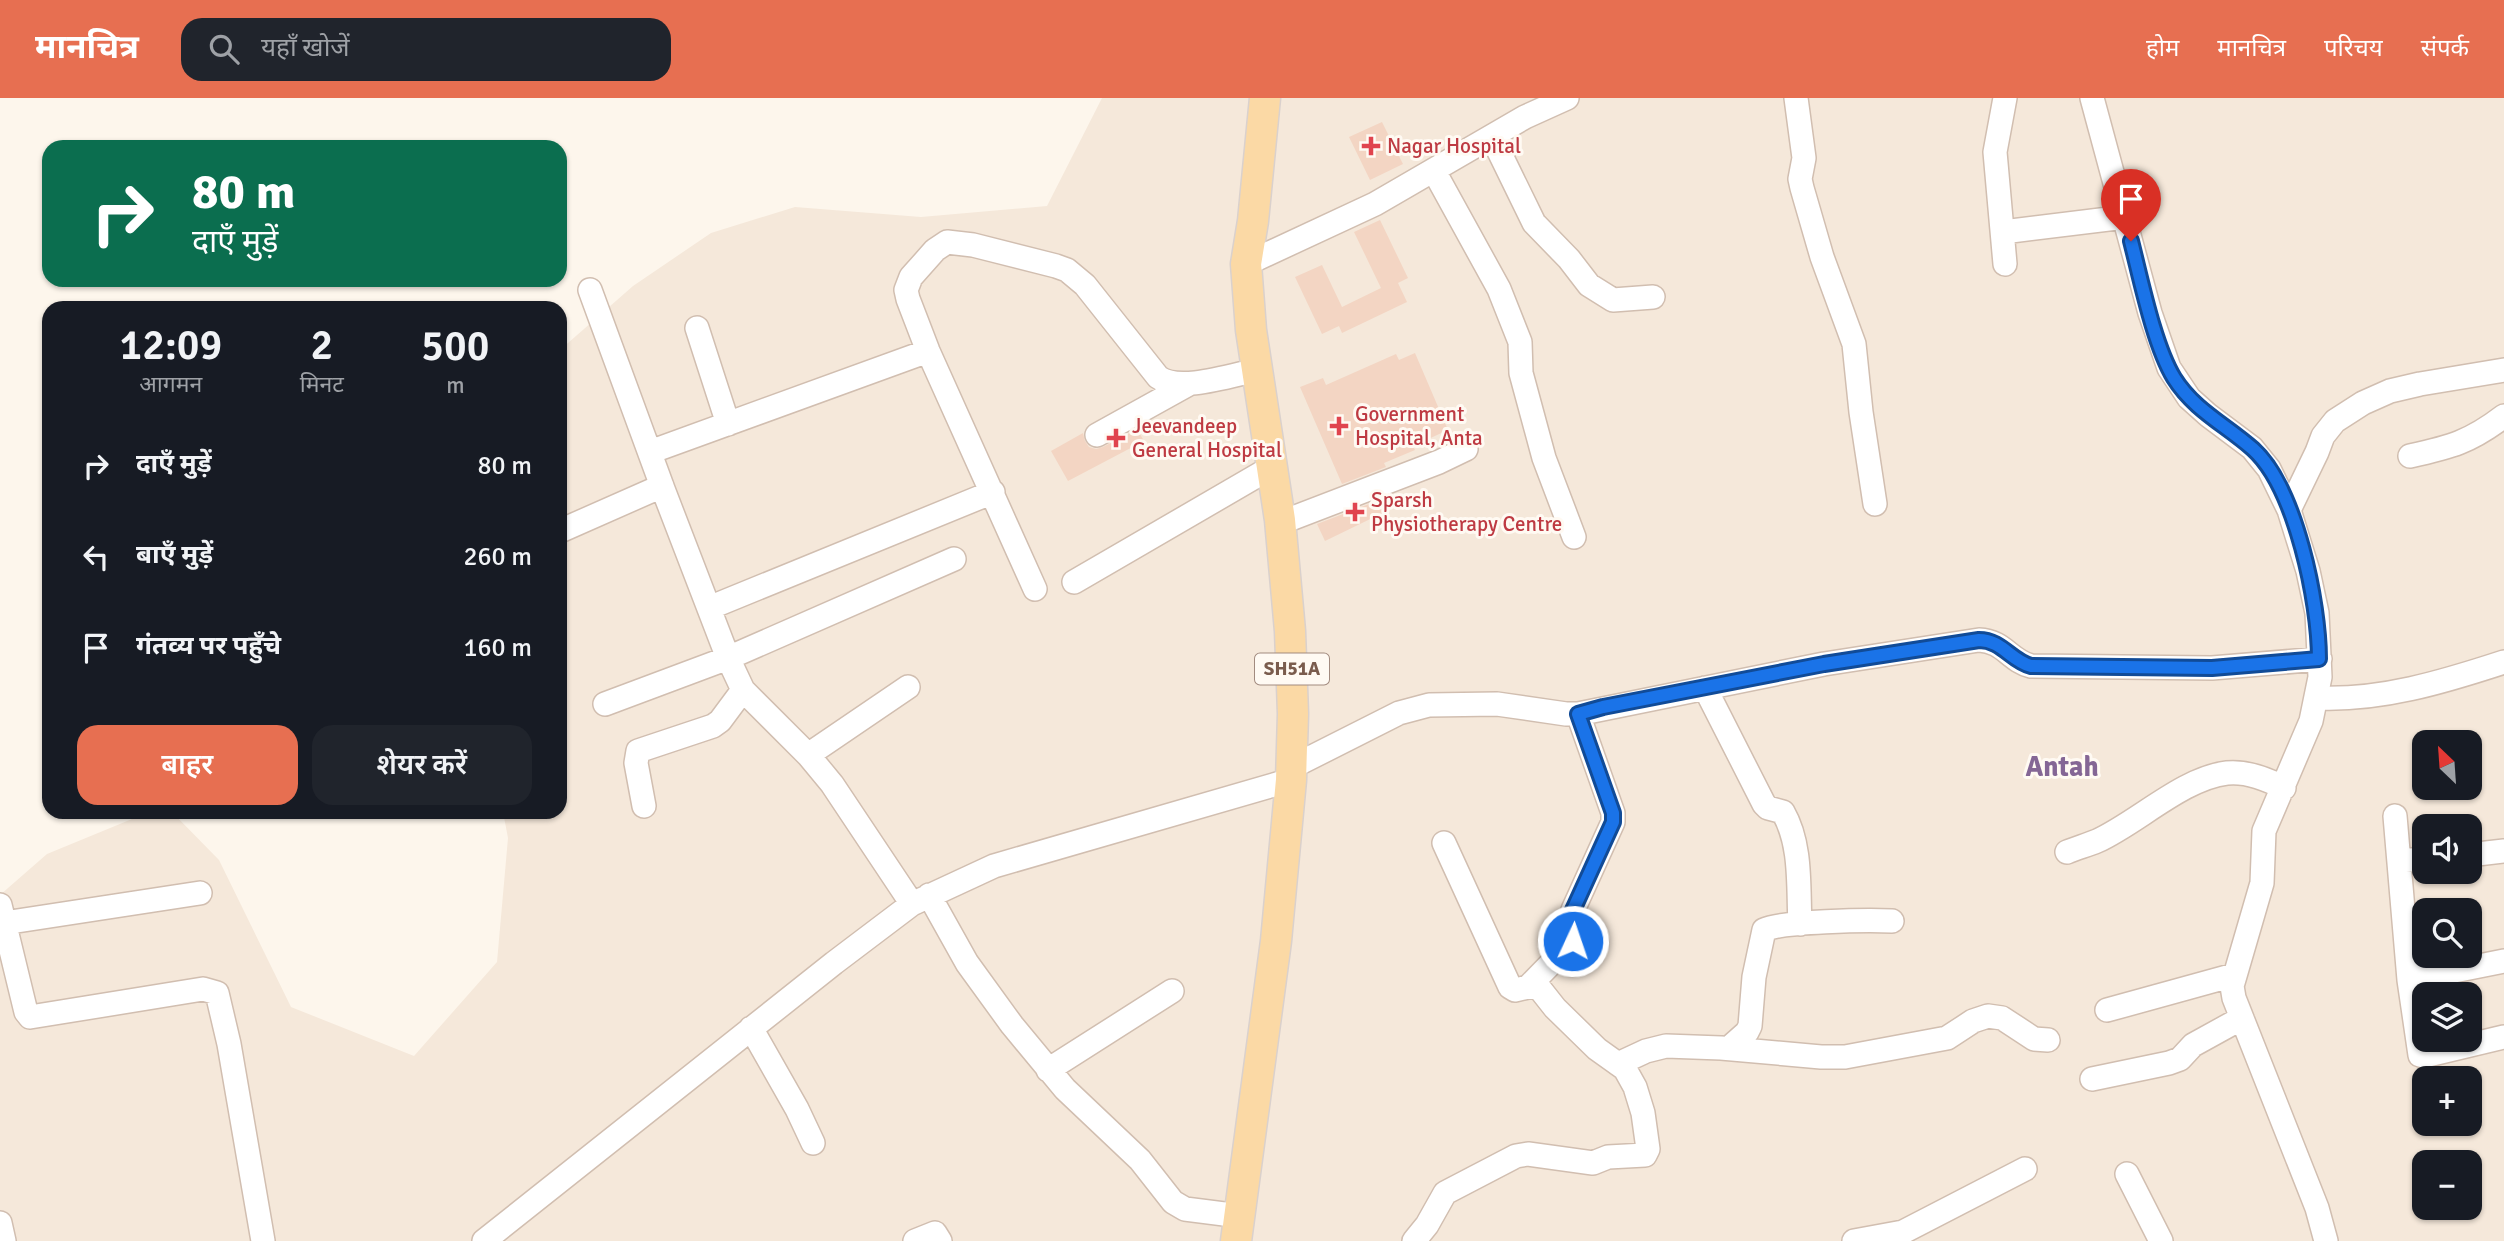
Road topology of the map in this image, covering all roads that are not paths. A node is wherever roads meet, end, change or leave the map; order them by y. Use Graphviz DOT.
graph roads {
  1 [pos="1265,98"];
  2 [pos="1567,98"];
  3 [pos="1796,98"];
  4 [pos="2006,98"];
  5 [pos="2092,98"];
  6 [pos="1492,137"];
  7 [pos="1434,171"];
  8 [pos="2125,217"];
  9 [pos="2003,232"];
  10 [pos="1246,264"];
  11 [pos="2005,264"];
  12 [pos="590,290"];
  13 [pos="1653,297"];
  14 [pos="697,328"];
  15 [pos="928,351"];
  16 [pos="1257,370"];
  17 [pos="2504,370"];
  18 [pos="1191,384"];
  19 [pos="2504,416"];
  20 [pos="728,424"];
  21 [pos="1097,435"];
  22 [pos="1466,449"];
  23 [pos="650,453"];
  24 [pos="2410,456"];
  25 [pos="1272,467"];
  26 [pos="662,486"];
  27 [pos="993,492"];
  28 [pos="1875,504"];
  29 [pos="2289,510"];
  30 [pos="1280,523"];
  31 [pos="567,528"];
  32 [pos="1574,537"];
  33 [pos="954,559"];
  34 [pos="1074,582"];
  35 [pos="1035,589"];
  36 [pos="709,608"];
  37 [pos="728,658"];
  38 [pos="2319,659"];
  39 [pos="2504,662"];
  40 [pos="908,687"];
  41 [pos="1705,688"];
  42 [pos="743,690"];
  43 [pos="2316,698"];
  44 [pos="605,704"];
  45 [pos="1578,714"];
  46 [pos="808,755"];
  47 [pos="1292,774"];
  48 [pos="2284,788"];
  49 [pos="644,806"];
  50 [pos="2395,817"];
  51 [pos="1444,843"];
  52 [pos="2504,851"];
  53 [pos="2067,852"];
  54 [pos="2482,854"];
  55 [pos="2412,860"];
  56 [pos="2399,861"];
  57 [pos="200,893"];
  58 [pos="921,900"];
  59 [pos="2,914"];
  60 [pos="1892,921"];
  61 [pos="1800,924"];
  62 [pos="2504,961"];
  63 [pos="2234,975"];
  64 [pos="2409,980"];
  65 [pos="1529,986"];
  66 [pos="1172,991"];
  67 [pos="2107,1010"];
  68 [pos="2242,1018"];
  69 [pos="751,1028"];
  70 [pos="2504,1038"];
  71 [pos="2048,1040"];
  72 [pos="1729,1048"];
  73 [pos="1618,1064"];
  74 [pos="1048,1070"];
  75 [pos="2092,1079"];
  76 [pos="813,1143"];
  77 [pos="2025,1169"];
  78 [pos="2127,1174"];
  79 [pos="0,1223"];
  80 [pos="1238,1228"];
  81 [pos="4,1241"];
  82 [pos="263,1241"];
  83 [pos="484,1241"];
  84 [pos="915,1241"];
  85 [pos="940,1241"];
  86 [pos="1414,1241"];
  87 [pos="1854,1241"];
  88 [pos="2161,1241"];
  89 [pos="2326,1241"];
  1 -- 10 [label="main road, SH51A"];
  2 -- 6 [label="street"];
  3 -- 28 [label="street"];
  4 -- 9 [label="street"];
  5 -- 8 [label="street"];
  6 -- 7 [label="street"];
  6 -- 13 [label="street"];
  7 -- 10 [label="street"];
  7 -- 32 [label="street"];
  8 -- 9 [label="street"];
  8 -- 29 [label="street"];
  9 -- 11 [label="street"];
  10 -- 16 [label="main road, SH51A"];
  12 -- 23 [label="street"];
  14 -- 20 [label="street"];
  15 -- 18 [label="street"];
  15 -- 20 [label="street"];
  15 -- 27 [label="street"];
  16 -- 18 [label="street"];
  16 -- 25 [label="main road, SH51A"];
  17 -- 29 [label="street"];
  18 -- 21 [label="street"];
  19 -- 24 [label="street"];
  20 -- 23 [label="street"];
  22 -- 30 [label="street"];
  23 -- 26 [label="street"];
  25 -- 30 [label="main road, SH51A"];
  25 -- 34 [label="street"];
  26 -- 31 [label="street"];
  26 -- 36 [label="street"];
  27 -- 35 [label="street"];
  27 -- 36 [label="street"];
  29 -- 38 [label="street"];
  30 -- 47 [label="main road, SH51A"];
  33 -- 37 [label="street"];
  36 -- 37 [label="street"];
  37 -- 42 [label="street"];
  37 -- 44 [label="street"];
  38 -- 41 [label="street"];
  38 -- 43 [label="street"];
  39 -- 43 [label="street"];
  40 -- 46 [label="street"];
  41 -- 45 [label="street"];
  41 -- 61 [label="street"];
  42 -- 46 [label="street"];
  42 -- 49 [label="street"];
  43 -- 48 [label="street"];
  45 -- 47 [label="street"];
  45 -- 65 [label="street"];
  46 -- 58 [label="street"];
  47 -- 58 [label="street"];
  47 -- 80 [label="main road, SH51A"];
  48 -- 53 [label="street"];
  48 -- 63 [label="street"];
  50 -- 56 [label="street"];
  51 -- 65 [label="street"];
  52 -- 54 [label="street"];
  55 -- 56 [label="street"];
  56 -- 64 [label="street"];
  57 -- 59 [label="street"];
  58 -- 69 [label="street"];
  58 -- 74 [label="street"];
  59 -- 82 [label="street"];
  60 -- 61 [label="street"];
  61 -- 72 [label="street"];
  62 -- 64 [label="street"];
  63 -- 67 [label="street"];
  63 -- 68 [label="street"];
  64 -- 70 [label="street"];
  65 -- 73 [label="street"];
  66 -- 74 [label="street"];
  68 -- 75 [label="street"];
  68 -- 89 [label="street"];
  69 -- 76 [label="street"];
  69 -- 83 [label="street"];
  71 -- 72 [label="street"];
  72 -- 73 [label="street"];
  73 -- 86 [label="street"];
  74 -- 80 [label="street"];
  77 -- 87 [label="street"];
  78 -- 88 [label="street"];
  79 -- 81 [label="street"];
  84 -- 85 [label="street"];
}
